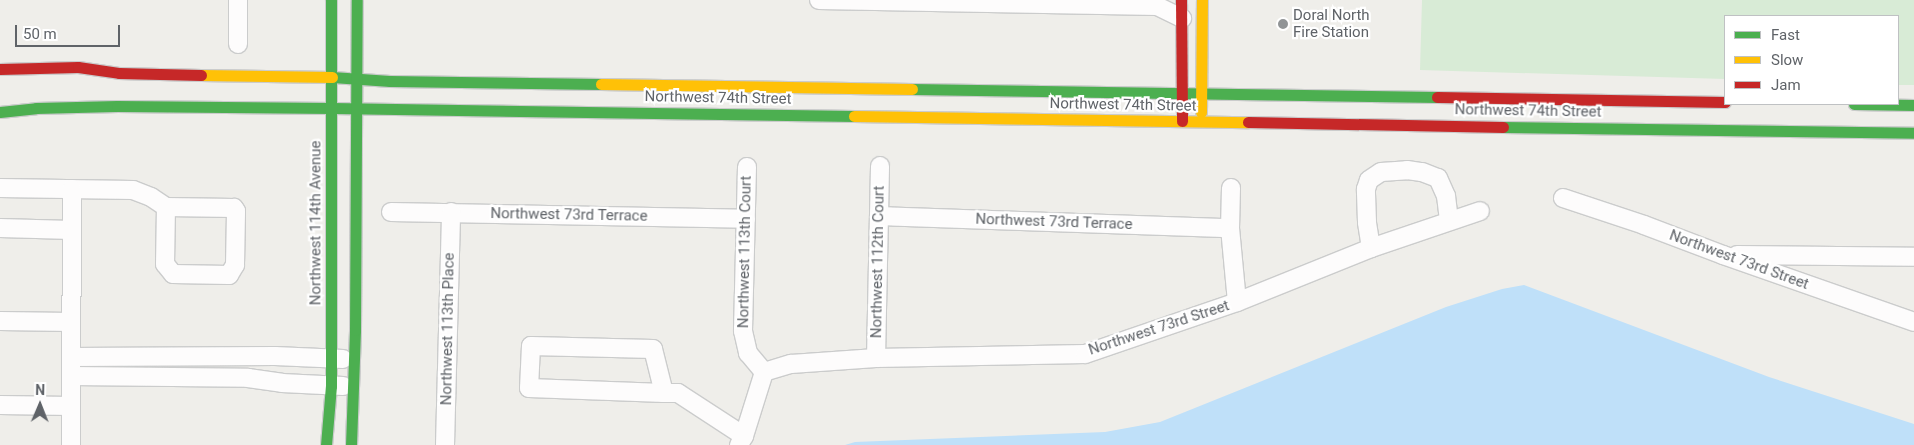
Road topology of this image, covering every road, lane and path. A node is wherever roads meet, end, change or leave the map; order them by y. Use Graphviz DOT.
graph roads {
  1 [pos="238,0"];
  2 [pos="331,0"];
  3 [pos="357,0"];
  4 [pos="819,0"];
  5 [pos="837,0"];
  6 [pos="1181,0"];
  7 [pos="1202,0"];
  8 [pos="967,1"];
  9 [pos="1182,18"];
  10 [pos="238,44"];
  11 [pos="0,69"];
  12 [pos="119,73"];
  13 [pos="332,77"];
  14 [pos="357,78"];
  15 [pos="65,79"];
  16 [pos="1182,92"];
  17 [pos="1202,92"];
  18 [pos="1724,102"];
  19 [pos="1899,105"];
  20 [pos="1914,105"];
  21 [pos="332,108"];
  22 [pos="357,109"];
  23 [pos="0,112"];
  24 [pos="1182,120"];
  25 [pos="1201,121"];
  26 [pos="1914,132"];
  27 [pos="880,166"];
  28 [pos="747,167"];
  29 [pos="0,188"];
  30 [pos="1231,188"];
  31 [pos="72,189"];
  32 [pos="1564,198"];
  33 [pos="166,207"];
  34 [pos="1480,210"];
  35 [pos="392,212"];
  36 [pos="451,212"];
  37 [pos="879,216"];
  38 [pos="746,219"];
  39 [pos="1448,221"];
  40 [pos="0,228"];
  41 [pos="1230,228"];
  42 [pos="72,230"];
  43 [pos="1371,248"];
  44 [pos="1723,255"];
  45 [pos="1914,257"];
  46 [pos="1237,302"];
  47 [pos="0,321"];
  48 [pos="72,322"];
  49 [pos="1914,322"];
  50 [pos="71,357"];
  51 [pos="331,358"];
  52 [pos="876,358"];
  53 [pos="354,360"];
  54 [pos="764,372"];
  55 [pos="71,376"];
  56 [pos="331,386"];
  57 [pos="354,386"];
  58 [pos="664,392"];
  59 [pos="0,405"];
  60 [pos="71,406"];
  61 [pos="741,441"];
  62 [pos="71,445"];
  63 [pos="326,445"];
  64 [pos="351,445"];
  65 [pos="445,445"];
  1 -- 10 [label="street"];
  2 -- 13 [label="main road, Northwest 114th Avenue"];
  3 -- 14 [label="main road"];
  4 -- 5 [label="street"];
  5 -- 8 [label="street"];
  6 -- 9 [label="main road"];
  7 -- 17 [label="main road"];
  8 -- 9 [label="street"];
  9 -- 16 [label="main road"];
  11 -- 12 [label="main road"];
  12 -- 13 [label="main road, Northwest 74th Street"];
  12 -- 15 [label="main road"];
  13 -- 14 [label="main road, Northwest 74th Street"];
  13 -- 21 [label="main road, Northwest 114th Avenue"];
  14 -- 16 [label="main road, Northwest 74th Street"];
  14 -- 22 [label="main road"];
  16 -- 17 [label="main road, Northwest 74th Street"];
  16 -- 24 [label="main road"];
  17 -- 18 [label="main road, Northwest 74th Street"];
  17 -- 25 [label="main road"];
  19 -- 20 [label="main road"];
  21 -- 22 [label="main road, Northwest 74th Street"];
  21 -- 23 [label="main road, Northwest 74th Street"];
  21 -- 51 [label="main road, Northwest 114th Avenue"];
  22 -- 24 [label="main road, Northwest 74th Street"];
  22 -- 53 [label="main road"];
  24 -- 25 [label="main road, Northwest 74th Street"];
  25 -- 26 [label="main road, Northwest 74th Street"];
  27 -- 37 [label="street, Northwest 112th Court"];
  28 -- 38 [label="street, Northwest 113th Court"];
  29 -- 31 [label="street"];
  30 -- 41 [label="street"];
  31 -- 33 [label="street"];
  31 -- 42 [label="street"];
  32 -- 44 [label="street, Northwest 73rd Street"];
  33 -- 33 [label="street"];
  34 -- 39 [label="street, Northwest 73rd Street"];
  35 -- 36 [label="street, Northwest 73rd Terrace"];
  36 -- 38 [label="street, Northwest 73rd Terrace"];
  36 -- 65 [label="street, Northwest 113th Place"];
  37 -- 41 [label="street, Northwest 73rd Terrace"];
  37 -- 52 [label="street, Northwest 112th Court"];
  38 -- 54 [label="street, Northwest 113th Court"];
  39 -- 43 [label="street, Northwest 73rd Street"];
  39 -- 43 [label="street"];
  40 -- 42 [label="street"];
  41 -- 46 [label="street"];
  42 -- 48 [label="street"];
  43 -- 46 [label="street, Northwest 73rd Street"];
  44 -- 45 [label="street"];
  44 -- 49 [label="street, Northwest 73rd Street"];
  46 -- 52 [label="street, Northwest 73rd Street"];
  47 -- 48 [label="street"];
  48 -- 50 [label="street"];
  50 -- 51 [label="street"];
  50 -- 55 [label="street"];
  51 -- 53 [label="street"];
  51 -- 56 [label="main road, Northwest 114th Avenue"];
  52 -- 54 [label="street, Northwest 73rd Street"];
  53 -- 57 [label="main road"];
  54 -- 61 [label="street"];
  55 -- 56 [label="street"];
  55 -- 60 [label="street"];
  56 -- 57 [label="street"];
  56 -- 63 [label="main road, Northwest 114th Avenue"];
  57 -- 64 [label="main road"];
  58 -- 58 [label="street"];
  58 -- 61 [label="street"];
  59 -- 60 [label="street"];
  60 -- 62 [label="street"];
}
